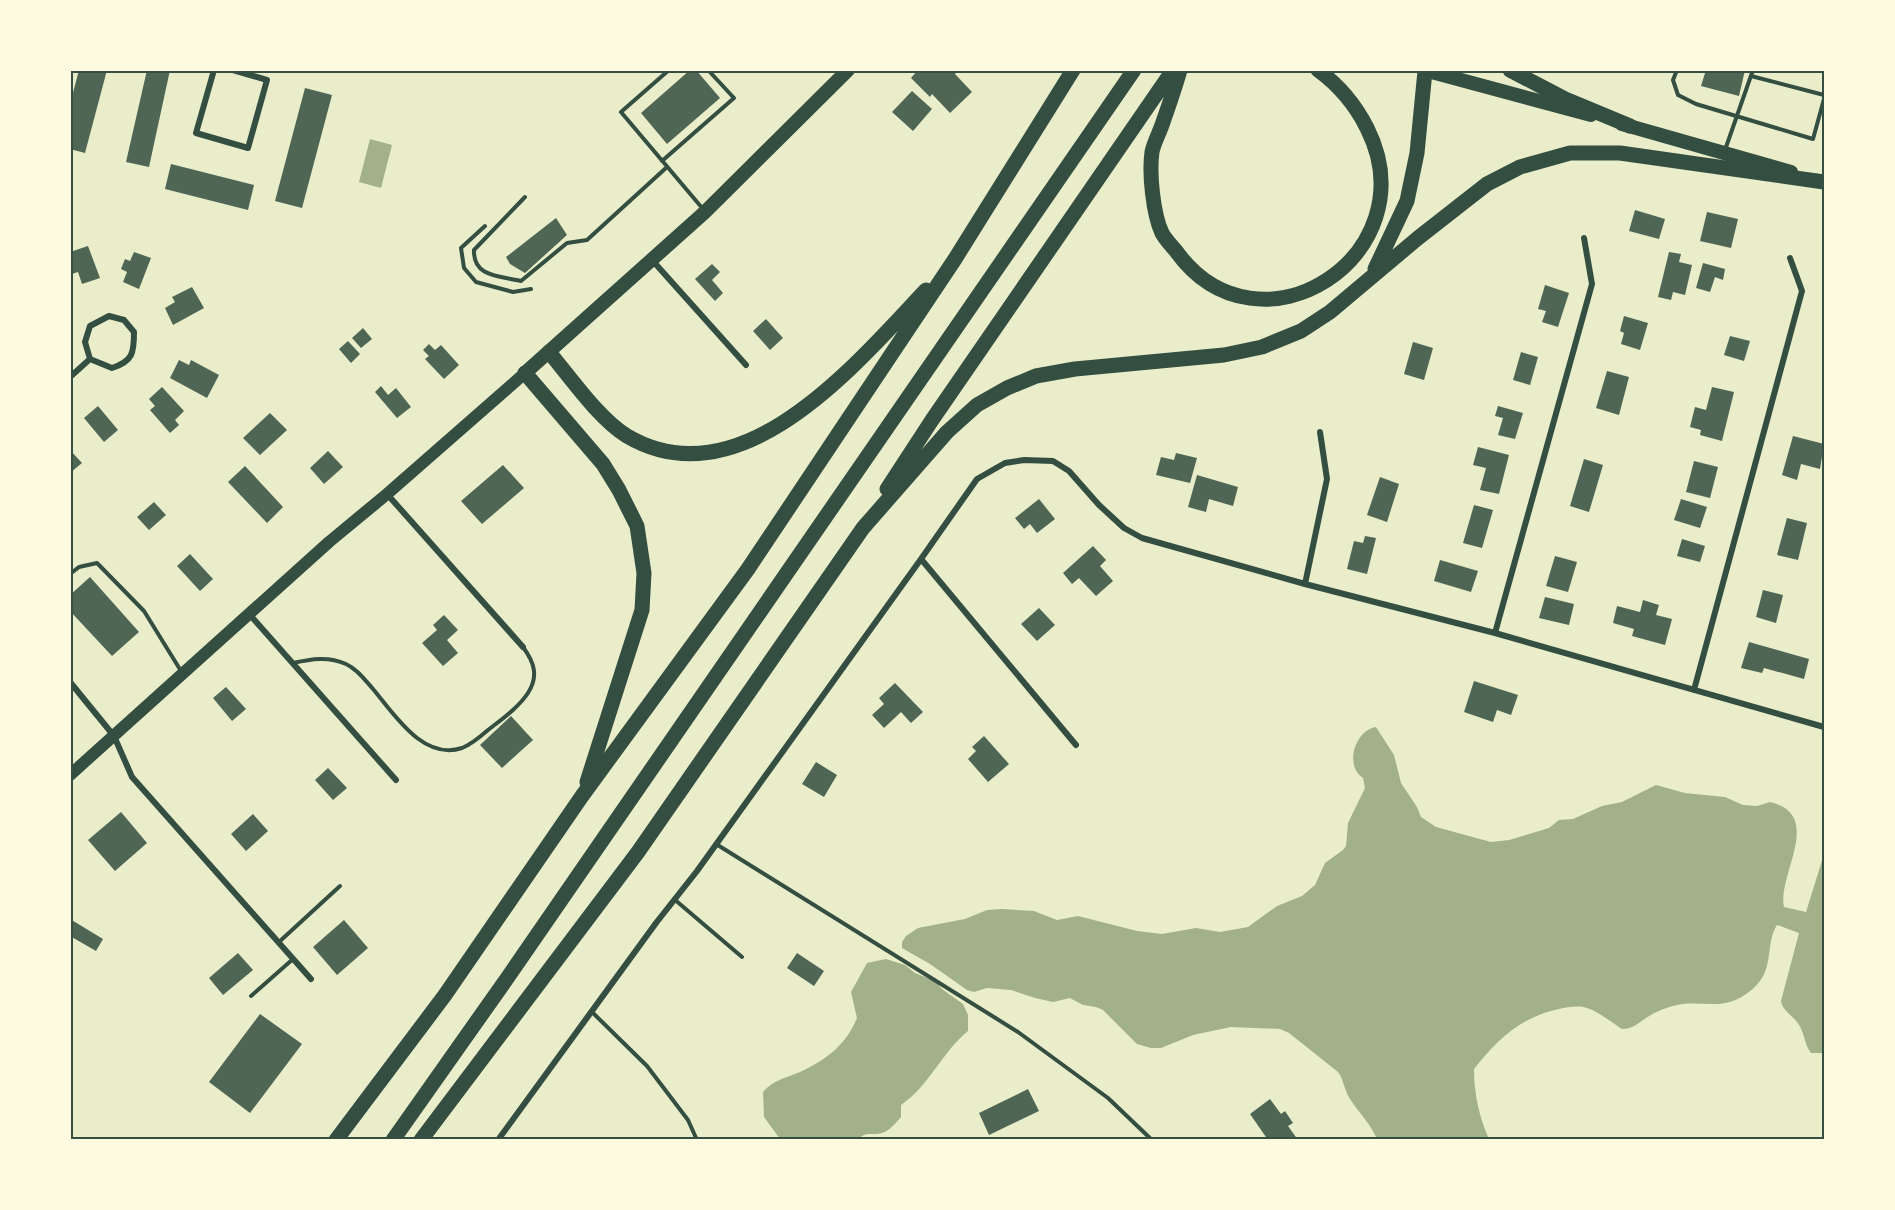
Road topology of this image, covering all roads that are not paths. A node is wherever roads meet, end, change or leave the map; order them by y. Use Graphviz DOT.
graph roads {
  1 [pos="213,70"];
  2 [pos="233,70"];
  3 [pos="669,70"];
  4 [pos="708,70"];
  5 [pos="1073,70"];
  6 [pos="1134,70"];
  7 [pos="1173,70"];
  8 [pos="1180,70"];
  9 [pos="1318,70"];
  10 [pos="1425,70"];
  11 [pos="1510,70"];
  12 [pos="1677,70"];
  13 [pos="1753,70"];
  14 [pos="845,72"];
  15 [pos="1751,76"];
  16 [pos="1824,97"];
  17 [pos="1737,117"];
  18 [pos="1630,126"];
  19 [pos="1723,153"];
  20 [pos="662,161"];
  21 [pos="666,167"];
  22 [pos="1824,182"];
  23 [pos="525,196"];
  24 [pos="705,212"];
  25 [pos="485,226"];
  26 [pos="1584,238"];
  27 [pos="1790,258"];
  28 [pos="955,259"];
  29 [pos="651,260"];
  30 [pos="1371,277"];
  31 [pos="531,289"];
  32 [pos="549,352"];
  33 [pos="90,359"];
  34 [pos="746,365"];
  35 [pos="525,373"];
  36 [pos="70,377"];
  37 [pos="1320,432"];
  38 [pos="387,494"];
  39 [pos="872,515"];
  40 [pos="921,559"];
  41 [pos="70,574"];
  42 [pos="1305,584"];
  43 [pos="250,615"];
  44 [pos="1495,633"];
  45 [pos="523,647"];
  46 [pos="293,663"];
  47 [pos="183,674"];
  48 [pos="70,682"];
  49 [pos="1694,690"];
  50 [pos="1824,727"];
  51 [pos="114,736"];
  52 [pos="1076,745"];
  53 [pos="70,775"];
  54 [pos="396,780"];
  55 [pos="582,796"];
  56 [pos="716,843"];
  57 [pos="340,886"];
  58 [pos="674,898"];
  59 [pos="279,943"];
  60 [pos="742,957"];
  61 [pos="293,960"];
  62 [pos="311,979"];
  63 [pos="251,996"];
  64 [pos="591,1012"];
  65 [pos="336,1140"];
  66 [pos="393,1140"];
  67 [pos="421,1140"];
  68 [pos="498,1140"];
  69 [pos="697,1140"];
  70 [pos="1152,1140"];
  1 -- 2 [label="street"];
  3 -- 20 [label="lane"];
  4 -- 20 [label="lane"];
  5 -- 28 [label="highway"];
  6 -- 66 [label="highway"];
  7 -- 39 [label="highway"];
  8 -- 9 [label="highway"];
  10 -- 18 [label="main road"];
  10 -- 30 [label="highway"];
  11 -- 18 [label="highway"];
  12 -- 17 [label="lane"];
  13 -- 15 [label="lane"];
  14 -- 24 [label="main road"];
  15 -- 16 [label="lane"];
  15 -- 17 [label="lane"];
  16 -- 17 [label="lane"];
  17 -- 19 [label="lane"];
  18 -- 19 [label="main road"];
  19 -- 22 [label="main road"];
  20 -- 21 [label="lane"];
  21 -- 23 [label="lane"];
  21 -- 24 [label="lane"];
  22 -- 30 [label="highway"];
  24 -- 29 [label="main road"];
  25 -- 31 [label="lane"];
  26 -- 44 [label="street"];
  27 -- 49 [label="street"];
  28 -- 32 [label="highway"];
  28 -- 55 [label="highway"];
  29 -- 32 [label="main road"];
  29 -- 34 [label="street"];
  30 -- 39 [label="highway"];
  32 -- 35 [label="main road"];
  33 -- 33 [label="street"];
  33 -- 36 [label="street"];
  35 -- 38 [label="main road"];
  35 -- 55 [label="highway"];
  37 -- 42 [label="street"];
  38 -- 43 [label="main road"];
  38 -- 45 [label="street"];
  39 -- 67 [label="highway"];
  40 -- 42 [label="street"];
  40 -- 52 [label="street"];
  40 -- 56 [label="street"];
  41 -- 47 [label="lane"];
  42 -- 44 [label="street"];
  43 -- 46 [label="street"];
  43 -- 47 [label="main road"];
  44 -- 49 [label="street"];
  45 -- 46 [label="lane"];
  46 -- 54 [label="street"];
  47 -- 51 [label="main road"];
  48 -- 51 [label="street"];
  49 -- 50 [label="street"];
  51 -- 53 [label="main road"];
  51 -- 59 [label="street"];
  55 -- 65 [label="highway"];
  56 -- 58 [label="street"];
  56 -- 70 [label="lane"];
  57 -- 59 [label="lane"];
  58 -- 60 [label="lane"];
  58 -- 64 [label="street"];
  59 -- 61 [label="street"];
  61 -- 62 [label="street"];
  61 -- 63 [label="lane"];
  64 -- 68 [label="street"];
  64 -- 69 [label="lane"];
}
